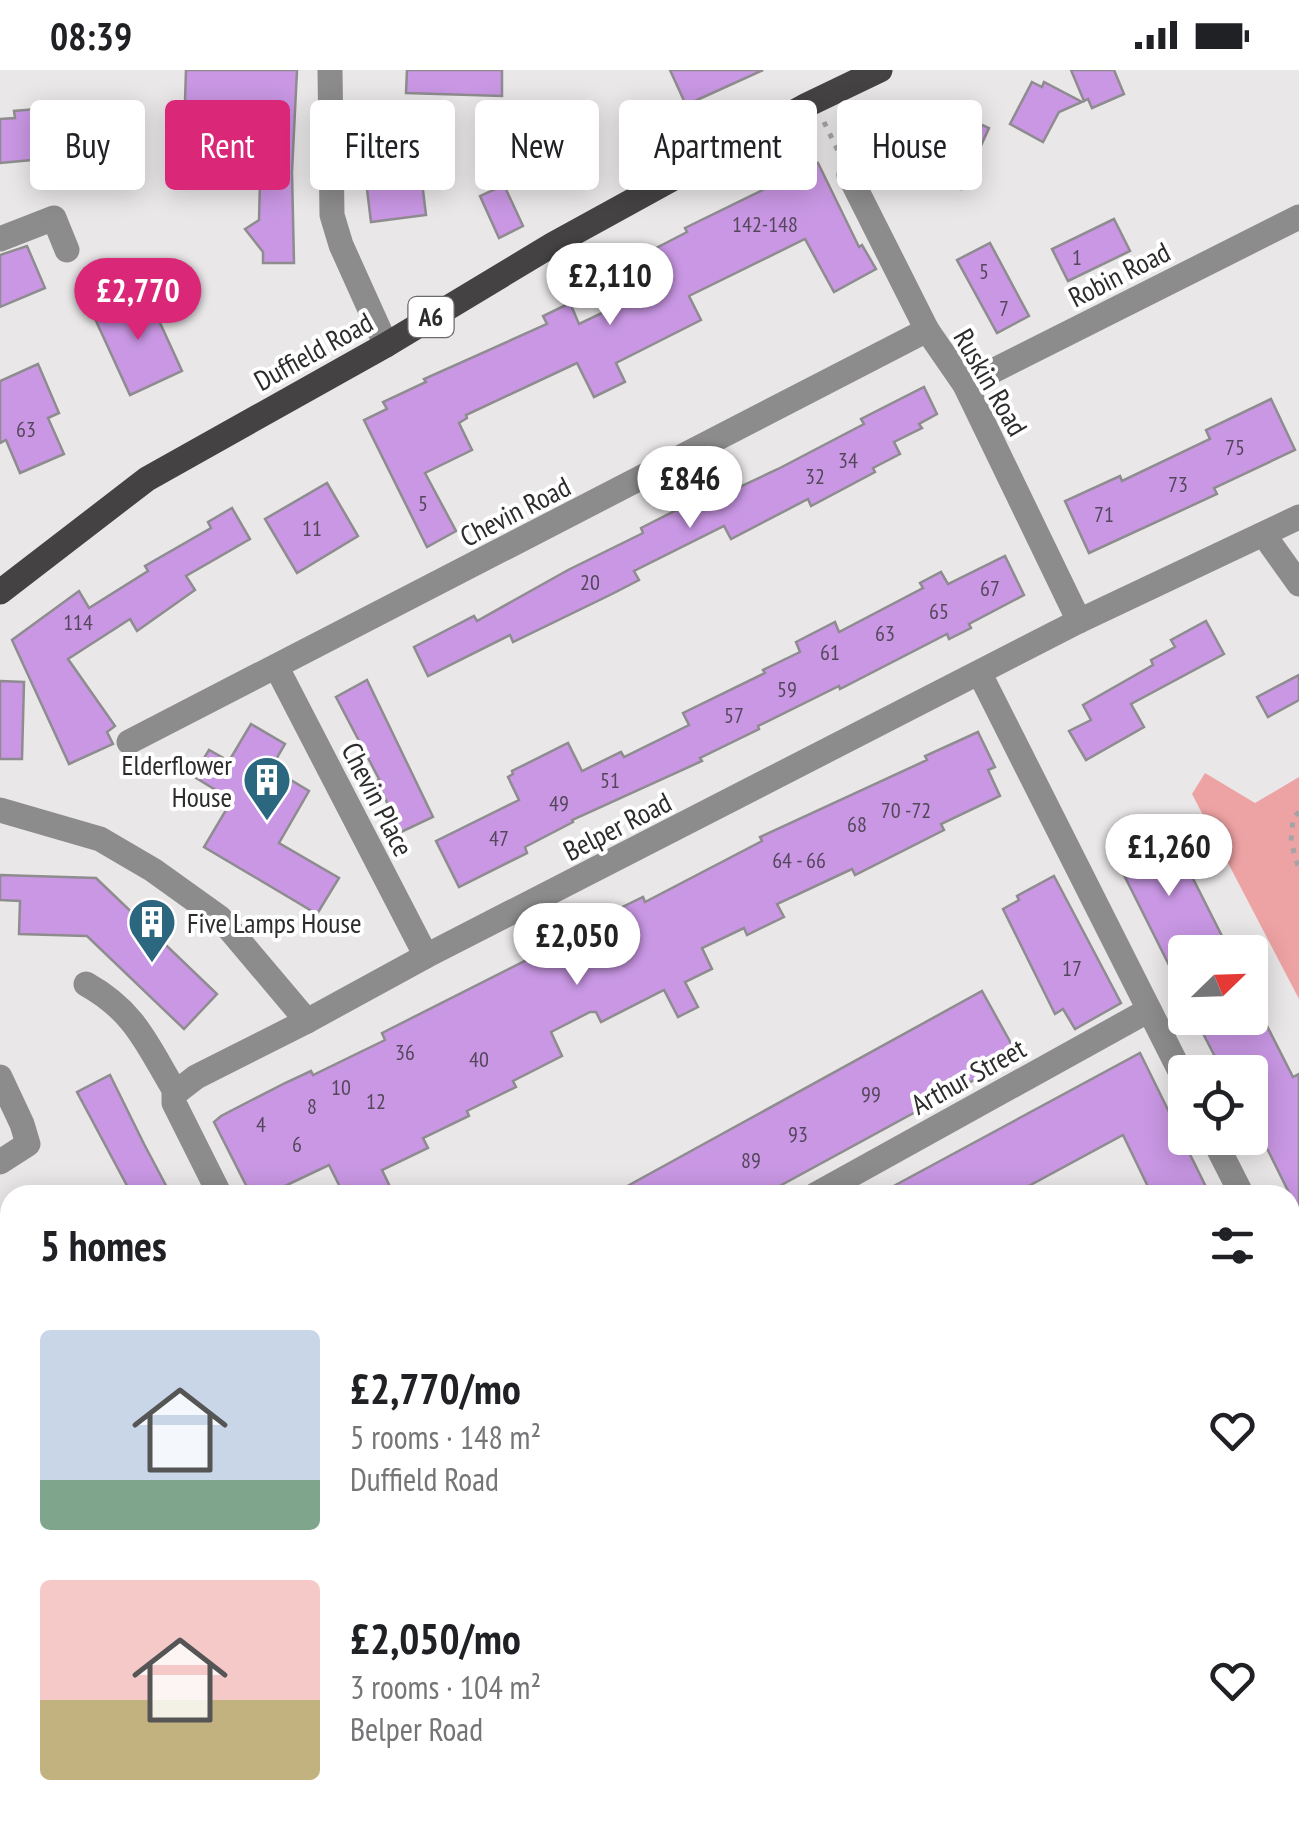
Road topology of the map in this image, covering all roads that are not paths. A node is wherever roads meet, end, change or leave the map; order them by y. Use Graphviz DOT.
graph roads {
  1 [pos="330,70"];
  2 [pos="880,70"];
  3 [pos="857,190"];
  4 [pos="1299,217"];
  5 [pos="0,239"];
  6 [pos="67,250"];
  7 [pos="926,330"];
  8 [pos="386,345"];
  9 [pos="965,386"];
  10 [pos="1299,517"];
  11 [pos="1264,535"];
  12 [pos="1299,584"];
  13 [pos="0,592"];
  14 [pos="1079,620"];
  15 [pos="277,668"];
  16 [pos="980,674"];
  17 [pos="129,742"];
  18 [pos="0,810"];
  19 [pos="426,956"];
  20 [pos="86,984"];
  21 [pos="1149,1010"];
  22 [pos="307,1021"];
  23 [pos="1172,1055"];
  24 [pos="0,1078"];
  25 [pos="176,1091"];
  26 [pos="1222,1155"];
  27 [pos="0,1162"];
  28 [pos="215,1185"];
  29 [pos="834,1185"];
  30 [pos="1237,1185"];
  1 -- 8 [label="street"];
  2 -- 8 [label="main road, Duffield Road / A6"];
  3 -- 7 [label="street, Ruskin Road"];
  4 -- 9 [label="street, Robin Road"];
  5 -- 6 [label="street"];
  7 -- 9 [label="street, Ruskin Road"];
  7 -- 15 [label="street, Chevin Road"];
  8 -- 13 [label="main road, Duffield Road / A6"];
  9 -- 14 [label="street, Ruskin Road"];
  10 -- 11 [label="street, Belper Road"];
  11 -- 12 [label="street"];
  11 -- 14 [label="street, Belper Road"];
  14 -- 16 [label="street, Belper Road"];
  15 -- 17 [label="street, Chevin Road"];
  15 -- 19 [label="street, Chevin Place"];
  16 -- 19 [label="street, Belper Road"];
  16 -- 21 [label="street"];
  18 -- 22 [label="street"];
  19 -- 22 [label="street, Belper Road"];
  20 -- 25 [label="street"];
  21 -- 23 [label="street"];
  21 -- 29 [label="street, Arthur Street"];
  22 -- 25 [label="street, Belper Road"];
  24 -- 27 [label="street"];
  25 -- 28 [label="street"];
  26 -- 30 [label="street"];
}
